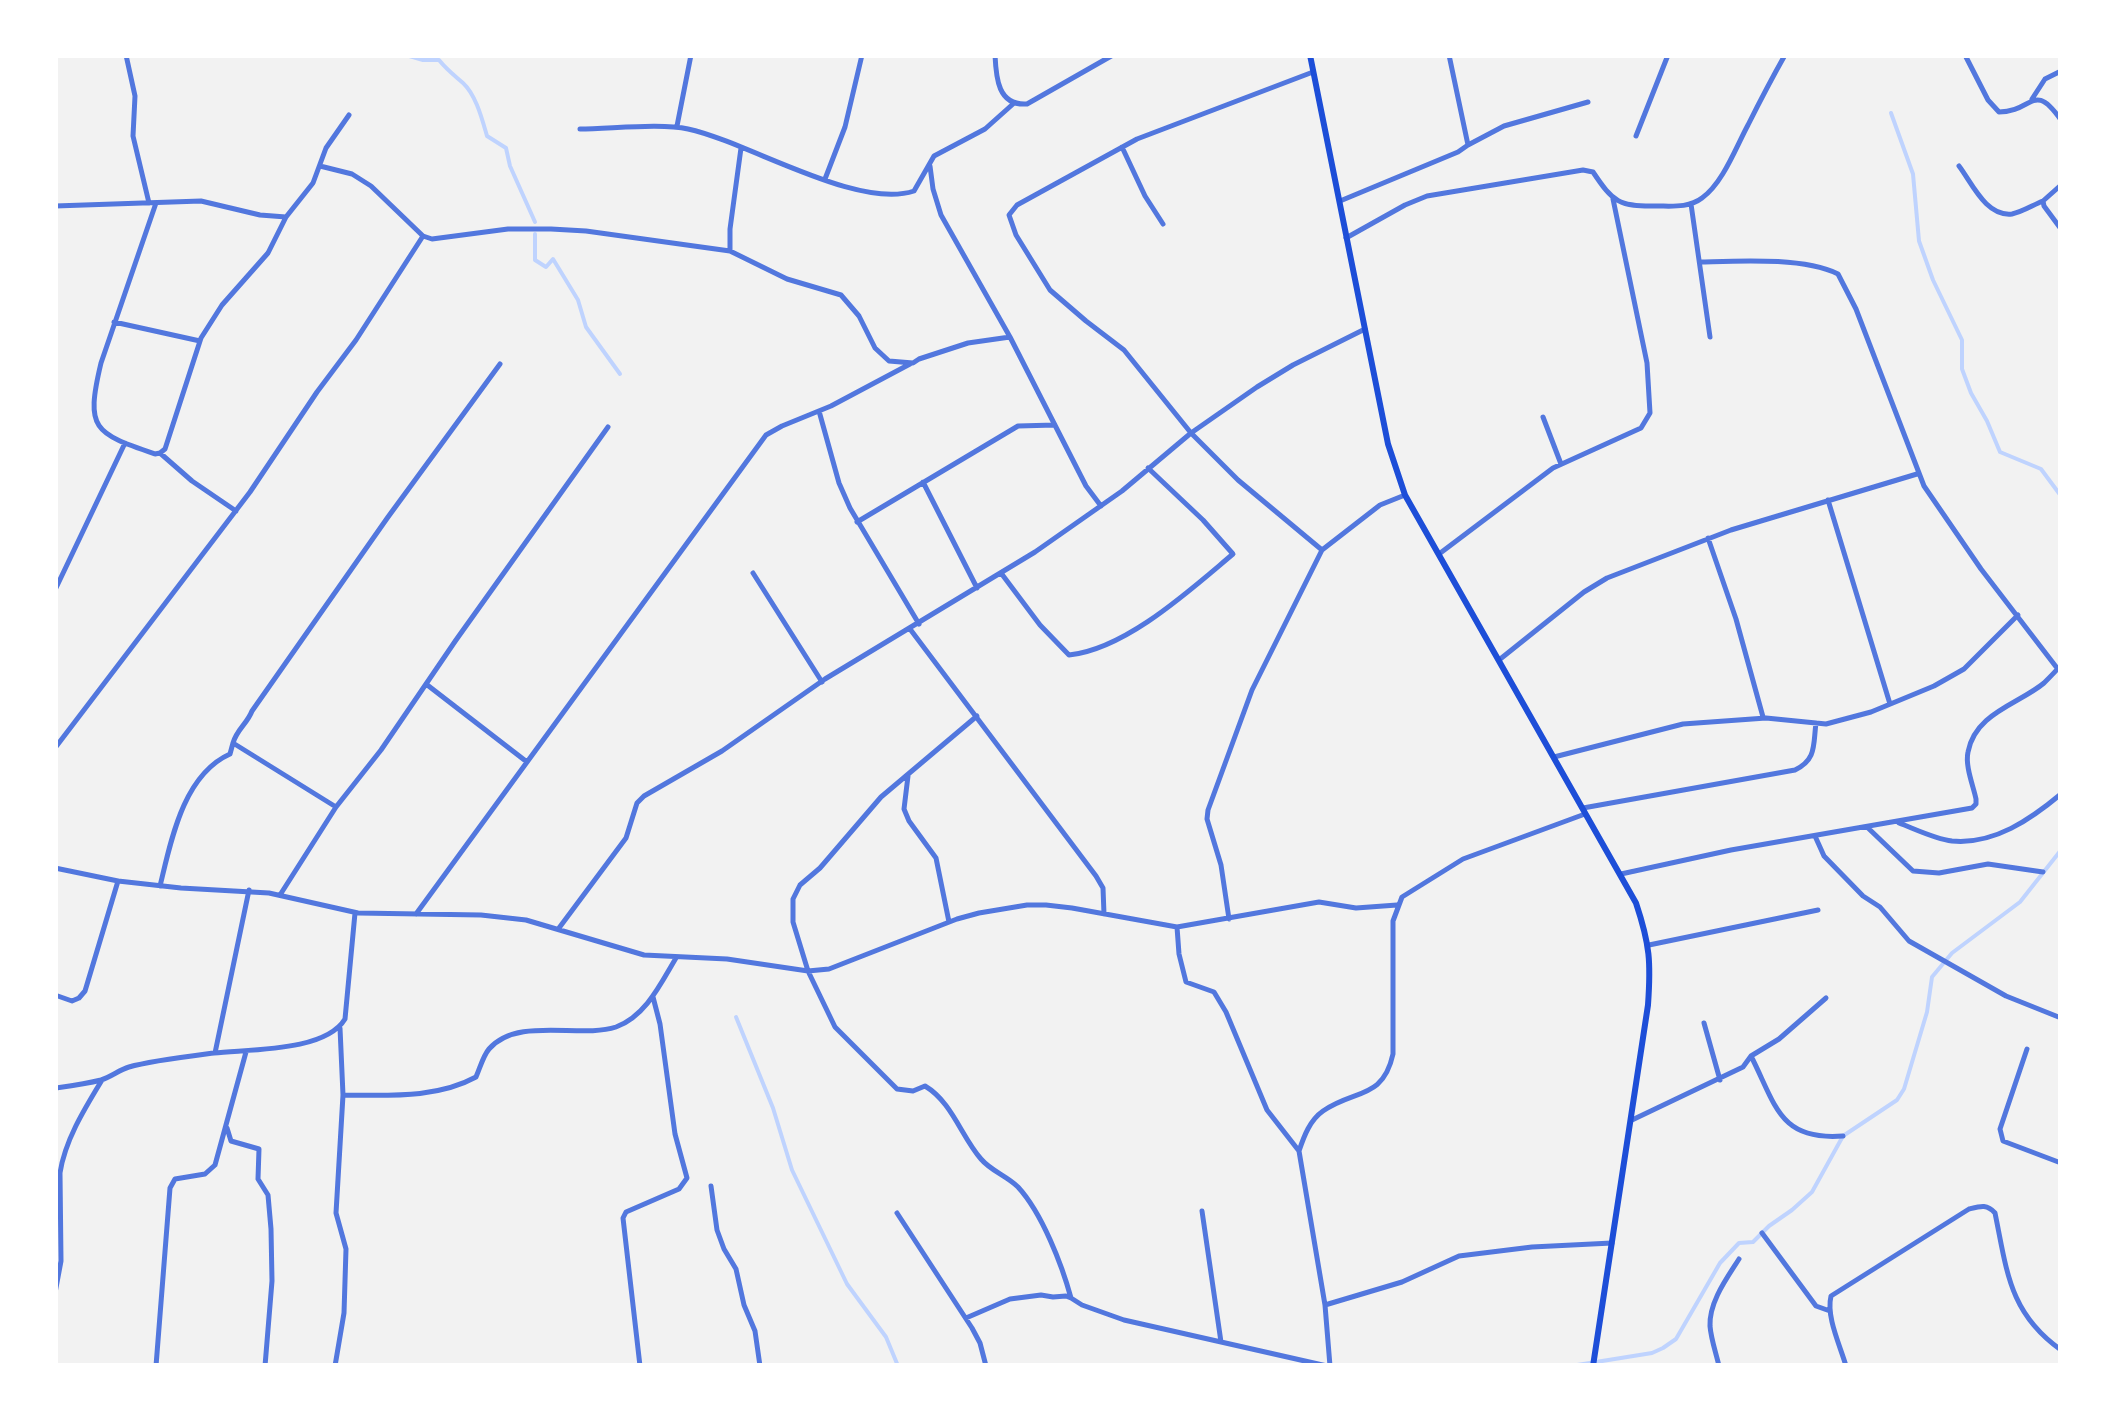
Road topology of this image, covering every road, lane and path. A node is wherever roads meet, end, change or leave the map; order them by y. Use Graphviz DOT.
graph roads {
  1 [pos="126,55"];
  2 [pos="691,55"];
  3 [pos="862,55"];
  4 [pos="995,55"];
  5 [pos="1113,55"];
  6 [pos="1310,55"];
  7 [pos="1449,55"];
  8 [pos="1668,55"];
  9 [pos="1784,55"];
  10 [pos="1965,55"];
  11 [pos="2061,71"];
  12 [pos="1314,72"];
  13 [pos="2030,101"];
  14 [pos="1588,102"];
  15 [pos="1013,104"];
  16 [pos="349,115"];
  17 [pos="2061,120"];
  18 [pos="677,127"];
  19 [pos="580,129"];
  20 [pos="1636,136"];
  21 [pos="1468,145"];
  22 [pos="1122,147"];
  23 [pos="741,148"];
  24 [pos="930,163"];
  25 [pos="320,166"];
  26 [pos="1960,166"];
  27 [pos="825,179"];
  28 [pos="2061,185"];
  29 [pos="1613,199"];
  30 [pos="1339,201"];
  31 [pos="2043,202"];
  32 [pos="153,203"];
  33 [pos="1691,204"];
  34 [pos="55,206"];
  35 [pos="286,216"];
  36 [pos="1162,224"];
  37 [pos="2061,229"];
  38 [pos="423,236"];
  39 [pos="1346,238"];
  40 [pos="730,251"];
  41 [pos="1700,262"];
  42 [pos="114,322"];
  43 [pos="1365,330"];
  44 [pos="1010,337"];
  45 [pos="1710,338"];
  46 [pos="200,341"];
  47 [pos="913,362"];
  48 [pos="500,364"];
  49 [pos="819,411"];
  50 [pos="1543,417"];
  51 [pos="1055,425"];
  52 [pos="608,426"];
  53 [pos="1191,433"];
  54 [pos="125,443"];
  55 [pos="160,454"];
  56 [pos="1562,464"];
  57 [pos="1148,468"];
  58 [pos="1917,474"];
  59 [pos="923,482"];
  60 [pos="1406,495"];
  61 [pos="1828,500"];
  62 [pos="1101,506"];
  63 [pos="236,512"];
  64 [pos="857,522"];
  65 [pos="1708,538"];
  66 [pos="1322,550"];
  67 [pos="1439,554"];
  68 [pos="753,573"];
  69 [pos="1001,573"];
  70 [pos="977,588"];
  71 [pos="55,590"];
  72 [pos="2018,615"];
  73 [pos="919,624"];
  74 [pos="910,629"];
  75 [pos="1500,660"];
  76 [pos="2059,667"];
  77 [pos="822,682"];
  78 [pos="426,684"];
  79 [pos="1890,704"];
  80 [pos="977,716"];
  81 [pos="1763,718"];
  82 [pos="1816,723"];
  83 [pos="233,743"];
  84 [pos="55,748"];
  85 [pos="1554,758"];
  86 [pos="527,762"];
  87 [pos="909,773"];
  88 [pos="2061,794"];
  89 [pos="336,807"];
  90 [pos="1583,811"];
  91 [pos="1896,822"];
  92 [pos="1867,827"];
  93 [pos="1815,836"];
  94 [pos="55,868"];
  95 [pos="2043,872"];
  96 [pos="1618,875"];
  97 [pos="118,881"];
  98 [pos="160,886"];
  99 [pos="249,890"];
  100 [pos="279,896"];
  101 [pos="1397,906"];
  102 [pos="1818,910"];
  103 [pos="354,913"];
  104 [pos="416,914"];
  105 [pos="1104,914"];
  106 [pos="1229,919"];
  107 [pos="949,922"];
  108 [pos="1178,927"];
  109 [pos="559,928"];
  110 [pos="1649,945"];
  111 [pos="677,957"];
  112 [pos="808,971"];
  113 [pos="55,996"];
  114 [pos="653,997"];
  115 [pos="1826,998"];
  116 [pos="2061,1018"];
  117 [pos="1704,1023"];
  118 [pos="340,1028"];
  119 [pos="2027,1049"];
  120 [pos="246,1052"];
  121 [pos="214,1053"];
  122 [pos="1752,1056"];
  123 [pos="102,1080"];
  124 [pos="1720,1080"];
  125 [pos="55,1088"];
  126 [pos="343,1095"];
  127 [pos="1630,1120"];
  128 [pos="226,1126"];
  129 [pos="1843,1136"];
  130 [pos="1299,1151"];
  131 [pos="2061,1163"];
  132 [pos="711,1186"];
  133 [pos="1202,1212"];
  134 [pos="897,1213"];
  135 [pos="1762,1233"];
  136 [pos="1612,1243"];
  137 [pos="1739,1259"];
  138 [pos="55,1291"];
  139 [pos="1071,1298"];
  140 [pos="1325,1304"];
  141 [pos="1830,1311"];
  142 [pos="966,1318"];
  143 [pos="1221,1342"];
  144 [pos="2061,1350"];
  145 [pos="156,1366"];
  146 [pos="265,1366"];
  147 [pos="335,1366"];
  148 [pos="640,1366"];
  149 [pos="760,1366"];
  150 [pos="986,1366"];
  151 [pos="1329,1366"];
  152 [pos="1593,1366"];
  153 [pos="1718,1366"];
  154 [pos="1846,1366"];
  1 -- 32 [label="street"];
  2 -- 18 [label="street"];
  3 -- 27 [label="street"];
  4 -- 15 [label="street"];
  5 -- 15 [label="street"];
  6 -- 12 [label="main road"];
  7 -- 21 [label="street"];
  8 -- 20 [label="street"];
  9 -- 33 [label="street"];
  10 -- 13 [label="street"];
  11 -- 13 [label="street"];
  12 -- 22 [label="street"];
  12 -- 30 [label="main road"];
  13 -- 17 [label="street"];
  14 -- 21 [label="street"];
  15 -- 24 [label="street"];
  16 -- 25 [label="street"];
  18 -- 19 [label="street"];
  18 -- 23 [label="street"];
  21 -- 30 [label="street"];
  22 -- 36 [label="street"];
  22 -- 53 [label="street"];
  23 -- 27 [label="street"];
  23 -- 40 [label="street"];
  24 -- 27 [label="street"];
  24 -- 44 [label="street"];
  25 -- 35 [label="street"];
  25 -- 38 [label="street"];
  26 -- 31 [label="street"];
  28 -- 31 [label="street"];
  29 -- 33 [label="street"];
  29 -- 39 [label="street"];
  29 -- 56 [label="street"];
  30 -- 39 [label="main road"];
  31 -- 37 [label="street"];
  32 -- 34 [label="street"];
  32 -- 35 [label="street"];
  32 -- 42 [label="street"];
  33 -- 41 [label="street"];
  35 -- 46 [label="street"];
  38 -- 40 [label="street"];
  38 -- 63 [label="street"];
  39 -- 43 [label="main road"];
  40 -- 47 [label="street"];
  41 -- 45 [label="street"];
  41 -- 58 [label="street"];
  42 -- 46 [label="street"];
  42 -- 54 [label="street"];
  43 -- 53 [label="street"];
  43 -- 60 [label="main road"];
  44 -- 47 [label="street"];
  44 -- 51 [label="street"];
  46 -- 55 [label="street"];
  47 -- 49 [label="street"];
  48 -- 83 [label="street"];
  49 -- 64 [label="street"];
  49 -- 86 [label="street"];
  50 -- 56 [label="street"];
  51 -- 59 [label="street"];
  51 -- 62 [label="street"];
  52 -- 78 [label="street"];
  53 -- 57 [label="street"];
  53 -- 66 [label="street"];
  54 -- 55 [label="street"];
  54 -- 71 [label="street"];
  55 -- 63 [label="street"];
  56 -- 67 [label="street"];
  57 -- 62 [label="street"];
  57 -- 69 [label="street"];
  58 -- 61 [label="street"];
  58 -- 72 [label="street"];
  59 -- 64 [label="street"];
  59 -- 70 [label="street"];
  60 -- 66 [label="street"];
  60 -- 67 [label="main road"];
  61 -- 65 [label="street"];
  61 -- 79 [label="street"];
  62 -- 69 [label="street"];
  63 -- 84 [label="street"];
  64 -- 73 [label="street"];
  65 -- 75 [label="street"];
  65 -- 81 [label="street"];
  66 -- 106 [label="street"];
  67 -- 75 [label="main road"];
  68 -- 77 [label="street"];
  69 -- 70 [label="street"];
  70 -- 73 [label="street"];
  72 -- 76 [label="street"];
  72 -- 79 [label="street"];
  73 -- 74 [label="street"];
  74 -- 77 [label="street"];
  74 -- 80 [label="street"];
  75 -- 85 [label="main road"];
  76 -- 91 [label="street"];
  77 -- 109 [label="street"];
  78 -- 86 [label="street"];
  78 -- 89 [label="street"];
  79 -- 82 [label="street"];
  80 -- 87 [label="street"];
  80 -- 105 [label="street"];
  81 -- 82 [label="street"];
  81 -- 85 [label="street"];
  82 -- 90 [label="street"];
  83 -- 89 [label="street"];
  83 -- 98 [label="street"];
  85 -- 90 [label="main road"];
  86 -- 104 [label="street"];
  87 -- 107 [label="street"];
  87 -- 112 [label="street"];
  88 -- 91 [label="street"];
  89 -- 100 [label="street"];
  90 -- 96 [label="main road"];
  90 -- 101 [label="street"];
  91 -- 92 [label="street"];
  92 -- 93 [label="street"];
  92 -- 95 [label="street"];
  93 -- 96 [label="street"];
  93 -- 116 [label="street"];
  94 -- 97 [label="street"];
  96 -- 110 [label="main road"];
  97 -- 98 [label="street"];
  97 -- 113 [label="street"];
  98 -- 99 [label="street"];
  99 -- 100 [label="street"];
  99 -- 121 [label="street"];
  100 -- 103 [label="street"];
  101 -- 106 [label="street"];
  101 -- 130 [label="street"];
  102 -- 110 [label="street"];
  103 -- 104 [label="street"];
  103 -- 118 [label="street"];
  104 -- 109 [label="street"];
  105 -- 107 [label="street"];
  105 -- 108 [label="street"];
  106 -- 108 [label="street"];
  107 -- 112 [label="street"];
  108 -- 130 [label="street"];
  109 -- 111 [label="street"];
  110 -- 127 [label="main road"];
  111 -- 112 [label="street"];
  111 -- 114 [label="street"];
  112 -- 139 [label="street"];
  114 -- 126 [label="street"];
  114 -- 148 [label="street"];
  115 -- 122 [label="street"];
  117 -- 124 [label="street"];
  118 -- 120 [label="street"];
  118 -- 126 [label="street"];
  119 -- 131 [label="street"];
  120 -- 121 [label="street"];
  120 -- 128 [label="street"];
  121 -- 123 [label="street"];
  122 -- 124 [label="street"];
  122 -- 129 [label="street"];
  123 -- 125 [label="street"];
  123 -- 138 [label="street"];
  124 -- 127 [label="street"];
  126 -- 147 [label="street"];
  127 -- 136 [label="main road"];
  128 -- 145 [label="street"];
  128 -- 146 [label="street"];
  130 -- 140 [label="street"];
  132 -- 149 [label="street"];
  133 -- 143 [label="street"];
  134 -- 142 [label="street"];
  135 -- 141 [label="street"];
  136 -- 140 [label="street"];
  136 -- 152 [label="main road"];
  137 -- 153 [label="street"];
  139 -- 142 [label="street"];
  139 -- 143 [label="street"];
  140 -- 151 [label="street"];
  141 -- 144 [label="street"];
  141 -- 154 [label="street"];
  142 -- 150 [label="street"];
  143 -- 151 [label="street"];
}
